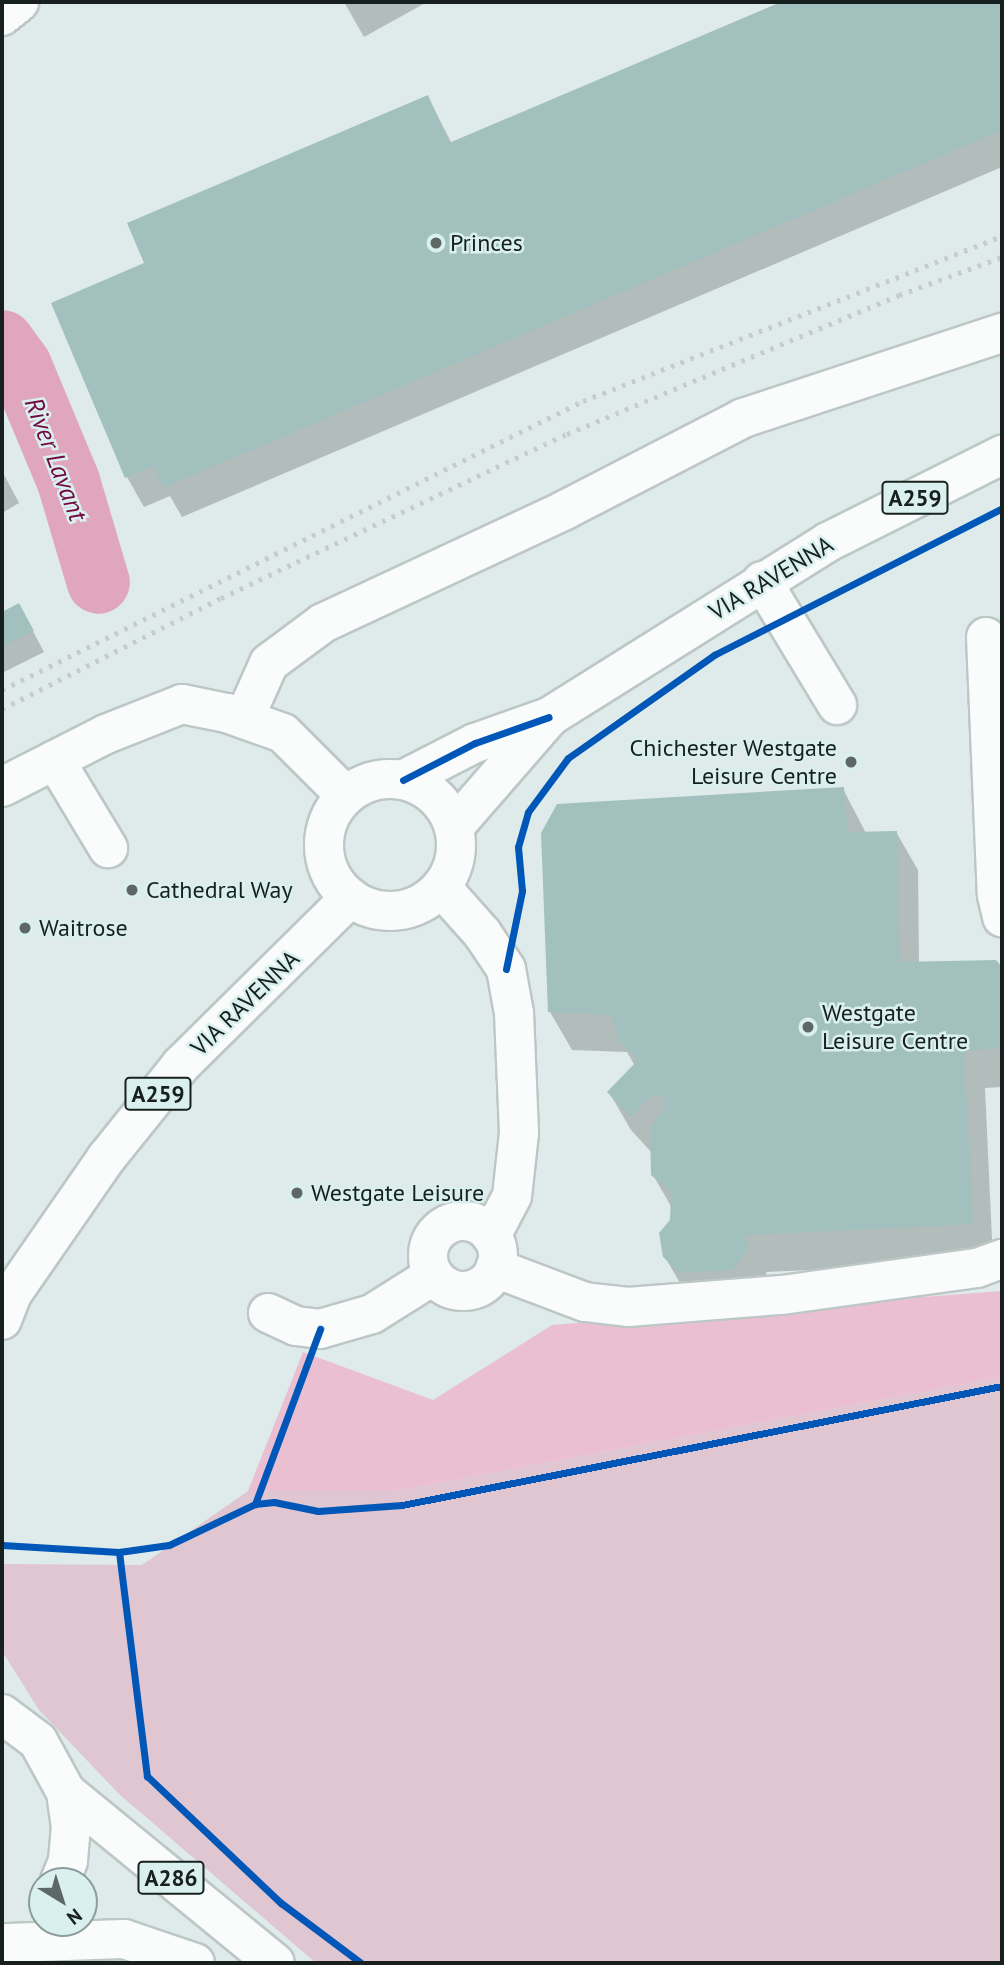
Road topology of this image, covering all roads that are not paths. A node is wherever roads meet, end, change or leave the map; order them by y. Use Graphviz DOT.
graph roads {
  1 [pos="19,2"];
  2 [pos="2,16"];
  3 [pos="1002,333"];
  4 [pos="1002,455"];
  5 [pos="762,581"];
  6 [pos="986,637"];
  7 [pos="837,705"];
  8 [pos="549,718"];
  9 [pos="244,719"];
  10 [pos="55,760"];
  11 [pos="403,780"];
  12 [pos="2,787"];
  13 [pos="346,796"];
  14 [pos="454,827"];
  15 [pos="108,848"];
  16 [pos="441,887"];
  17 [pos="350,898"];
  18 [pos="1002,918"];
  19 [pos="493,1252"];
  20 [pos="1002,1259"];
  21 [pos="434,1275"];
  22 [pos="268,1313"];
  23 [pos="2,1320"];
  24 [pos="2,1683"];
  25 [pos="9,1718"];
  26 [pos="66,1792"];
  27 [pos="66,1867"];
  28 [pos="28,1923"];
  29 [pos="4,1944"];
  30 [pos="195,1963"];
  31 [pos="275,1963"];
  1 -- 2 [label="main road"];
  3 -- 9 [label="main road"];
  4 -- 5 [label="main road, VIA RAVENNA / A259"];
  5 -- 7 [label="main road"];
  5 -- 8 [label="main road, VIA RAVENNA"];
  6 -- 18 [label="main road"];
  8 -- 11 [label="main road, VIA RAVENNA"];
  8 -- 14 [label="main road, VIA RAVENNA"];
  9 -- 10 [label="main road"];
  9 -- 13 [label="main road"];
  10 -- 12 [label="main road"];
  10 -- 15 [label="main road"];
  11 -- 13 [label="main road"];
  11 -- 14 [label="main road"];
  13 -- 17 [label="main road"];
  14 -- 16 [label="main road"];
  16 -- 17 [label="main road"];
  16 -- 19 [label="main road"];
  17 -- 23 [label="main road, VIA RAVENNA / A259"];
  19 -- 20 [label="main road"];
  19 -- 21 [label="main road"];
  19 -- 21 [label="main road"];
  21 -- 22 [label="main road"];
  24 -- 25 [label="main road"];
  25 -- 26 [label="main road"];
  26 -- 27 [label="main road"];
  26 -- 31 [label="main road, A286"];
  28 -- 29 [label="main road"];
  29 -- 30 [label="main road"];
}
